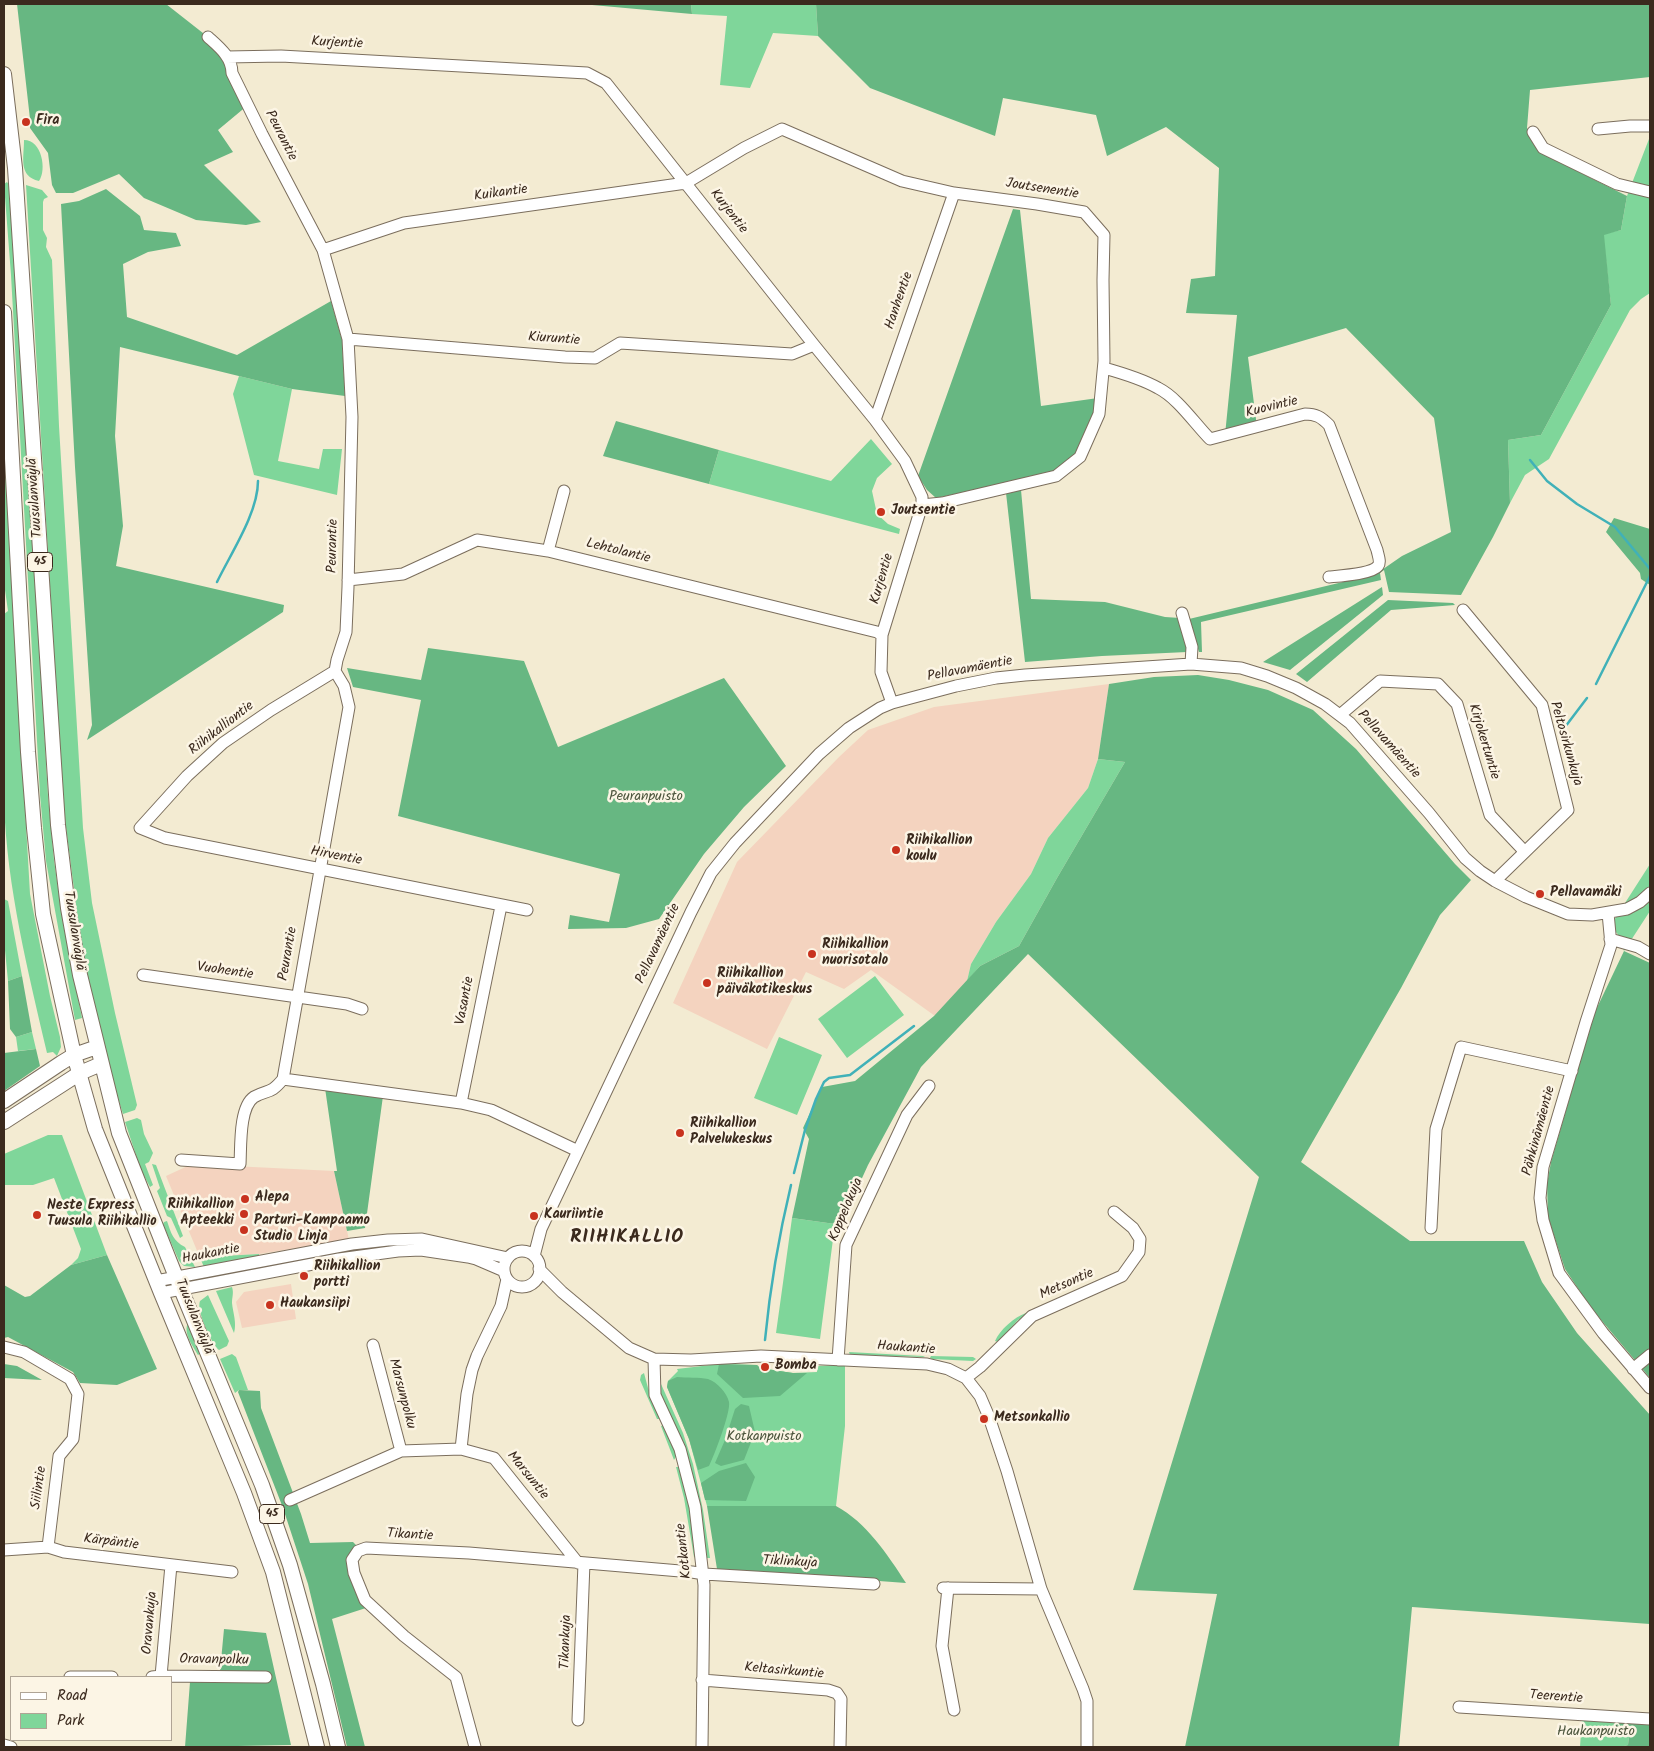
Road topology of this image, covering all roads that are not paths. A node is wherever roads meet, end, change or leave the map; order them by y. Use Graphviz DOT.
graph roads {
  1 [pos="208,37"];
  2 [pos="227,57"];
  3 [pos="4,74"];
  4 [pos="1650,126"];
  5 [pos="1598,129"];
  6 [pos="1533,132"];
  7 [pos="686,183"];
  8 [pos="1650,192"];
  9 [pos="954,193"];
  10 [pos="323,250"];
  11 [pos="4,312"];
  12 [pos="348,339"];
  13 [pos="814,346"];
  14 [pos="1104,368"];
  15 [pos="875,420"];
  16 [pos="564,491"];
  17 [pos="922,505"];
  18 [pos="548,550"];
  19 [pos="1329,577"];
  20 [pos="348,580"];
  21 [pos="1463,610"];
  22 [pos="1182,613"];
  23 [pos="882,635"];
  24 [pos="1191,664"];
  25 [pos="335,671"];
  26 [pos="892,703"];
  27 [pos="1340,715"];
  28 [pos="140,828"];
  29 [pos="1525,852"];
  30 [pos="319,869"];
  31 [pos="1495,881"];
  32 [pos="1650,892"];
  33 [pos="501,906"];
  34 [pos="527,910"];
  35 [pos="1608,913"];
  36 [pos="1610,939"];
  37 [pos="1650,954"];
  38 [pos="143,975"];
  39 [pos="296,996"];
  40 [pos="362,1009"];
  41 [pos="97,1047"];
  42 [pos="74,1055"];
  43 [pos="101,1064"];
  44 [pos="1572,1071"];
  45 [pos="80,1073"];
  46 [pos="282,1079"];
  47 [pos="929,1086"];
  48 [pos="4,1101"];
  49 [pos="461,1103"];
  50 [pos="4,1122"];
  51 [pos="578,1151"];
  52 [pos="181,1160"];
  53 [pos="1114,1212"];
  54 [pos="1431,1228"];
  55 [pos="541,1229"];
  56 [pos="523,1251"];
  57 [pos="534,1256"];
  58 [pos="508,1258"];
  59 [pos="539,1269"];
  60 [pos="506,1275"];
  61 [pos="179,1283"];
  62 [pos="532,1283"];
  63 [pos="518,1286"];
  64 [pos="159,1287"];
  65 [pos="562,1292"];
  66 [pos="501,1306"];
  67 [pos="372,1345"];
  68 [pos="4,1347"];
  69 [pos="1650,1355"];
  70 [pos="654,1359"];
  71 [pos="838,1360"];
  72 [pos="1633,1369"];
  73 [pos="966,1378"];
  74 [pos="1650,1388"];
  75 [pos="461,1449"];
  76 [pos="401,1450"];
  77 [pos="290,1500"];
  78 [pos="48,1547"];
  79 [pos="4,1550"];
  80 [pos="581,1563"];
  81 [pos="172,1565"];
  82 [pos="232,1572"];
  83 [pos="704,1574"];
  84 [pos="874,1584"];
  85 [pos="1041,1590"];
  86 [pos="157,1676"];
  87 [pos="172,1676"];
  88 [pos="266,1677"];
  89 [pos="702,1680"];
  90 [pos="1459,1707"];
  91 [pos="954,1710"];
  92 [pos="1650,1718"];
  93 [pos="578,1720"];
  94 [pos="4,1745"];
  95 [pos="11,1747"];
  96 [pos="317,1747"];
  97 [pos="338,1747"];
  98 [pos="475,1747"];
  99 [pos="702,1747"];
  100 [pos="840,1747"];
  101 [pos="1087,1747"];
  1 -- 2 [label="street, Peurantie"];
  2 -- 7 [label="street, Kurjentie"];
  2 -- 10 [label="street, Peurantie"];
  3 -- 41 [label="main road, Tuusulanväylä / 45"];
  4 -- 5 [label="street"];
  6 -- 8 [label="street"];
  7 -- 9 [label="street, Joutsenentie"];
  7 -- 10 [label="street, Kuikantie"];
  7 -- 13 [label="street, Kurjentie"];
  9 -- 14 [label="street, Joutsenentie"];
  9 -- 15 [label="street, Hanhentie"];
  10 -- 12 [label="street, Peurantie"];
  11 -- 42 [label="main road, Tuusulanväylä / 45"];
  12 -- 13 [label="street, Kiuruntie"];
  12 -- 20 [label="street, Peurantie"];
  13 -- 15 [label="street, Kurjentie"];
  14 -- 17 [label="street, Joutsenentie"];
  14 -- 19 [label="street, Kuovintie"];
  15 -- 17 [label="street, Kurjentie"];
  16 -- 18 [label="street"];
  17 -- 23 [label="street, Kurjentie"];
  18 -- 20 [label="street, Lehtolantie"];
  18 -- 23 [label="street, Lehtolantie"];
  20 -- 25 [label="street, Peurantie"];
  21 -- 29 [label="street, Peltosirkunkuja"];
  22 -- 24 [label="street"];
  23 -- 26 [label="street, Kurjentie"];
  24 -- 26 [label="street, Pellavamäentie"];
  24 -- 27 [label="street, Pellavamäentie"];
  25 -- 28 [label="street, Riihikalliontie"];
  25 -- 30 [label="street, Peurantie"];
  26 -- 51 [label="street, Pellavamäentie"];
  27 -- 29 [label="street, Kirjokertuntie"];
  27 -- 31 [label="street, Pellavamäentie"];
  28 -- 30 [label="street, Hirventie"];
  29 -- 31 [label="street, Peltosirkunkuja"];
  30 -- 33 [label="street, Hirventie"];
  30 -- 39 [label="street, Peurantie"];
  31 -- 35 [label="street, Pellavamäentie"];
  32 -- 35 [label="street, Pellavamäentie"];
  33 -- 34 [label="street, Hirventie"];
  33 -- 49 [label="street, Vasantie"];
  35 -- 36 [label="street, Pähkinämäentie"];
  36 -- 37 [label="street"];
  36 -- 44 [label="street, Pähkinämäentie"];
  38 -- 39 [label="street, Vuohentie"];
  39 -- 40 [label="street, Vuohentie"];
  39 -- 46 [label="street, Peurantie"];
  41 -- 42 [label="main road"];
  41 -- 43 [label="main road, Tuusulanväylä / 45"];
  42 -- 45 [label="main road, Tuusulanväylä / 45"];
  42 -- 48 [label="main road"];
  43 -- 45 [label="main road"];
  43 -- 61 [label="main road, Tuusulanväylä / 45"];
  44 -- 54 [label="street"];
  44 -- 72 [label="street, Pähkinämäentie"];
  45 -- 50 [label="main road"];
  45 -- 64 [label="main road, Tuusulanväylä / 45"];
  46 -- 49 [label="street"];
  46 -- 52 [label="street"];
  47 -- 71 [label="street, Koppelokuja"];
  49 -- 51 [label="street"];
  51 -- 55 [label="street, Pellavamäentie"];
  53 -- 73 [label="street, Metsontie"];
  55 -- 56 [label="street, Pellavamäentie"];
  55 -- 57 [label="street, Pellavamäentie"];
  56 -- 57 [label="street"];
  56 -- 58 [label="street"];
  57 -- 59 [label="street"];
  58 -- 60 [label="street"];
  58 -- 61 [label="street, Haukantie"];
  59 -- 62 [label="street"];
  59 -- 65 [label="street, Haukantie"];
  60 -- 61 [label="street, Haukantie"];
  60 -- 63 [label="street"];
  60 -- 66 [label="street"];
  61 -- 64 [label="street, Haukantie"];
  61 -- 97 [label="main road, Tuusulanväylä / 45"];
  62 -- 63 [label="street"];
  62 -- 65 [label="street, Haukantie"];
  63 -- 66 [label="street"];
  64 -- 96 [label="main road, Tuusulanväylä / 45"];
  65 -- 70 [label="street, Haukantie"];
  66 -- 75 [label="street"];
  67 -- 76 [label="street, Marsunpolku"];
  68 -- 78 [label="street, Siilintie"];
  69 -- 72 [label="street"];
  70 -- 71 [label="street, Haukantie"];
  70 -- 83 [label="street, Kotkantie"];
  71 -- 73 [label="street, Haukantie"];
  72 -- 74 [label="street, Pähkinämäentie"];
  73 -- 85 [label="street, Haukantie"];
  75 -- 76 [label="street, Marsuntie"];
  75 -- 80 [label="street, Marsuntie"];
  76 -- 77 [label="street, Marsuntie"];
  78 -- 79 [label="street"];
  78 -- 81 [label="street, Kärpäntie"];
  80 -- 83 [label="street, Tikantie"];
  80 -- 93 [label="street, Tikankuja"];
  80 -- 98 [label="street, Tikantie"];
  81 -- 82 [label="street, Kärpäntie"];
  81 -- 86 [label="street, Oravankuja"];
  83 -- 84 [label="street, Tiklinkuja"];
  83 -- 89 [label="street, Kotkantie"];
  85 -- 91 [label="street"];
  85 -- 101 [label="street, Haukantie"];
  87 -- 88 [label="street, Oravanpolku"];
  89 -- 99 [label="street, Kotkantie"];
  89 -- 100 [label="street, Keltasirkuntie"];
  90 -- 92 [label="street, Teerentie"];
  94 -- 95 [label="street"];
}
